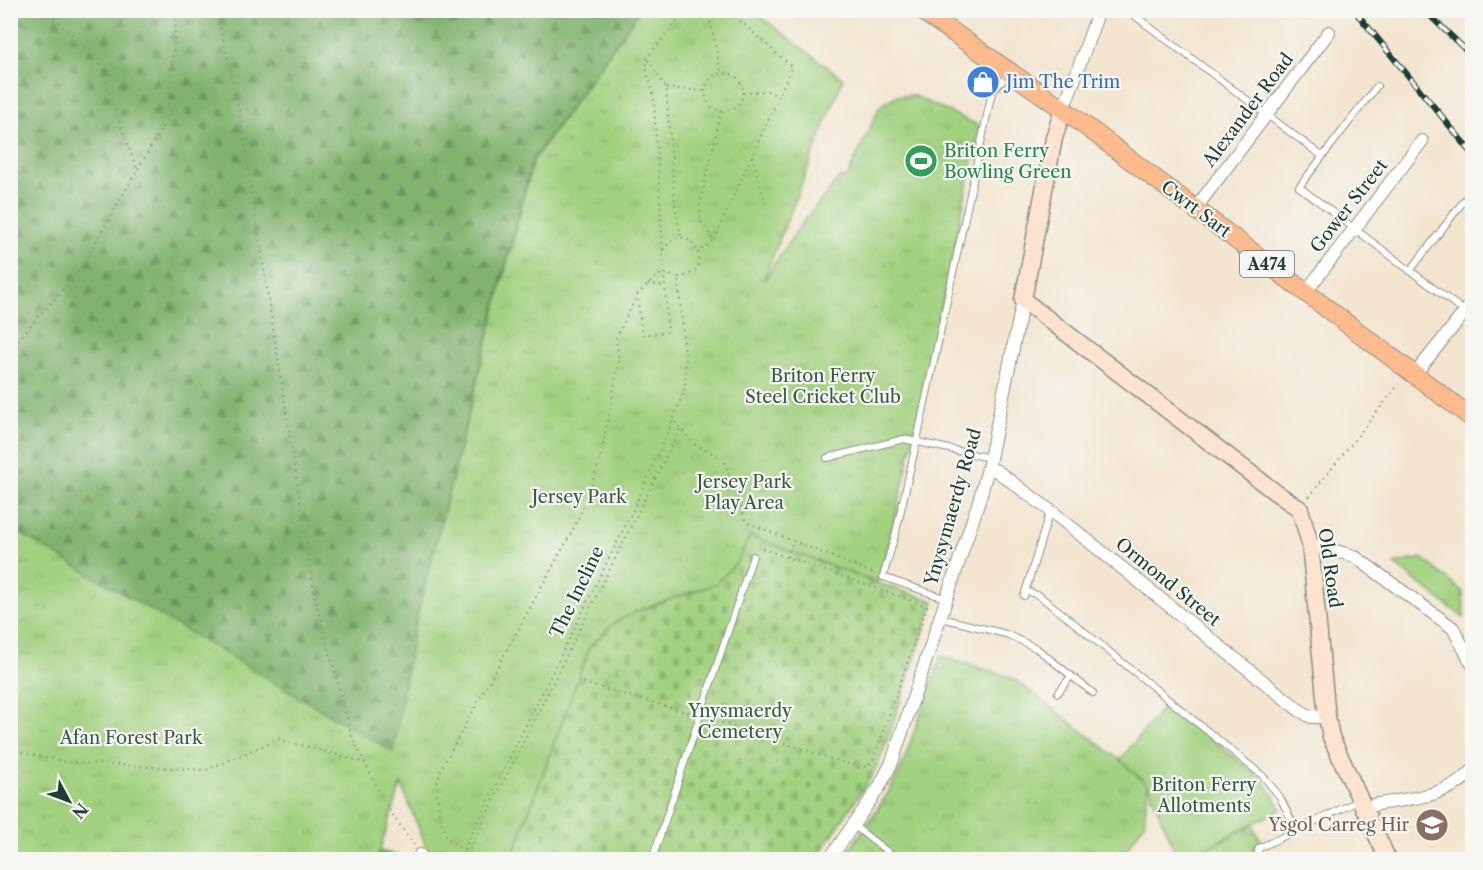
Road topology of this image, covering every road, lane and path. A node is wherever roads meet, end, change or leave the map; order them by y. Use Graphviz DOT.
graph roads {
  1 [pos="45,10"];
  2 [pos="177,10"];
  3 [pos="217,10"];
  4 [pos="686,10"];
  5 [pos="708,10"];
  6 [pos="728,10"];
  7 [pos="921,10"];
  8 [pos="1098,10"];
  9 [pos="1127,10"];
  10 [pos="1329,32"];
  11 [pos="647,58"];
  12 [pos="1011,72"];
  13 [pos="722,73"];
  14 [pos="1377,86"];
  15 [pos="666,88"];
  16 [pos="705,91"];
  17 [pos="743,93"];
  18 [pos="779,96"];
  19 [pos="1063,108"];
  20 [pos="721,111"];
  21 [pos="1267,114"];
  22 [pos="1422,141"];
  23 [pos="752,156"];
  24 [pos="1322,156"];
  25 [pos="137,170"];
  26 [pos="1466,198"];
  27 [pos="766,205"];
  28 [pos="1196,209"];
  29 [pos="1354,229"];
  30 [pos="681,237"];
  31 [pos="714,240"];
  32 [pos="663,250"];
  33 [pos="698,252"];
  34 [pos="1410,271"];
  35 [pos="664,274"];
  36 [pos="678,277"];
  37 [pos="648,284"];
  38 [pos="664,286"];
  39 [pos="1305,293"];
  40 [pos="637,294"];
  41 [pos="1023,300"];
  42 [pos="1470,310"];
  43 [pos="10,349"];
  44 [pos="1413,372"];
  45 [pos="1473,418"];
  46 [pos="673,420"];
  47 [pos="680,429"];
  48 [pos="917,440"];
  49 [pos="827,458"];
  50 [pos="989,463"];
  51 [pos="1300,509"];
  52 [pos="1051,511"];
  53 [pos="793,541"];
  54 [pos="1310,544"];
  55 [pos="753,556"];
  56 [pos="787,557"];
  57 [pos="883,577"];
  58 [pos="947,599"];
  59 [pos="941,618"];
  60 [pos="1473,664"];
  61 [pos="1071,676"];
  62 [pos="583,683"];
  63 [pos="1058,693"];
  64 [pos="1093,693"];
  65 [pos="700,715"];
  66 [pos="1327,717"];
  67 [pos="10,750"];
  68 [pos="365,764"];
  69 [pos="1473,771"];
  70 [pos="1363,804"];
  71 [pos="852,825"];
  72 [pos="1296,830"];
  73 [pos="464,851"];
  74 [pos="422,857"];
  75 [pos="459,860"];
  76 [pos="464,860"];
  77 [pos="652,860"];
  78 [pos="829,860"];
  79 [pos="898,860"];
  80 [pos="1262,860"];
  81 [pos="1388,860"];
  1 -- 25 [label="path"];
  2 -- 25 [label="path"];
  3 -- 68 [label="path"];
  4 -- 11 [label="path"];
  5 -- 13 [label="path"];
  6 -- 18 [label="path"];
  7 -- 12 [label="main road, A474"];
  8 -- 19 [label="street"];
  9 -- 21 [label="lane"];
  10 -- 21 [label="street, Alexander Road"];
  11 -- 15 [label="path"];
  11 -- 32 [label="path"];
  12 -- 19 [label="main road, A474"];
  12 -- 48 [label="lane"];
  13 -- 16 [label="path"];
  13 -- 17 [label="path"];
  14 -- 24 [label="lane"];
  15 -- 16 [label="path"];
  15 -- 30 [label="path"];
  16 -- 20 [label="path"];
  17 -- 18 [label="path"];
  17 -- 20 [label="path"];
  18 -- 23 [label="path"];
  19 -- 28 [label="main road, Cwrt Sart / A474"];
  19 -- 41 [label="street, Ynysymaerdy Road"];
  20 -- 31 [label="path"];
  21 -- 24 [label="lane"];
  21 -- 28 [label="street, Alexander Road"];
  22 -- 29 [label="street, Gower Street"];
  23 -- 27 [label="path"];
  23 -- 31 [label="path"];
  24 -- 29 [label="lane"];
  25 -- 43 [label="path"];
  26 -- 34 [label="lane"];
  28 -- 39 [label="main road, Cwrt Sart / A474"];
  29 -- 34 [label="lane"];
  29 -- 39 [label="street, Gower Street"];
  30 -- 32 [label="path"];
  30 -- 33 [label="path"];
  31 -- 33 [label="path"];
  32 -- 35 [label="path"];
  33 -- 36 [label="path"];
  34 -- 42 [label="lane"];
  35 -- 36 [label="path"];
  35 -- 37 [label="path"];
  35 -- 38 [label="path"];
  36 -- 46 [label="path, The Incline"];
  37 -- 38 [label="path"];
  37 -- 40 [label="path"];
  38 -- 40 [label="path"];
  39 -- 44 [label="main road, Cwrt Sart / A474"];
  40 -- 73 [label="path"];
  41 -- 50 [label="street, Ynysymaerdy Road"];
  41 -- 51 [label="street, Old Road"];
  42 -- 44 [label="street"];
  44 -- 45 [label="main road, Cwrt Sart / A474"];
  44 -- 51 [label="path"];
  46 -- 47 [label="path"];
  46 -- 73 [label="path, The Incline"];
  47 -- 53 [label="path"];
  47 -- 76 [label="path"];
  48 -- 49 [label="lane, Ormond Street"];
  48 -- 50 [label="lane, Ormond Street"];
  48 -- 57 [label="lane"];
  50 -- 52 [label="street, Ormond Street"];
  50 -- 58 [label="street, Ynysymaerdy Road"];
  51 -- 54 [label="street, Old Road"];
  52 -- 66 [label="street, Ormond Street"];
  52 -- 72 [label="lane"];
  53 -- 56 [label="path"];
  53 -- 57 [label="path"];
  54 -- 60 [label="street"];
  54 -- 66 [label="street, Old Road"];
  55 -- 56 [label="path"];
  55 -- 65 [label="lane"];
  56 -- 65 [label="path"];
  57 -- 58 [label="lane"];
  58 -- 59 [label="street, Ynysymaerdy Road"];
  59 -- 61 [label="lane"];
  59 -- 71 [label="street, Ynysymaerdy Road"];
  61 -- 63 [label="lane"];
  61 -- 64 [label="lane"];
  62 -- 65 [label="path"];
  65 -- 77 [label="lane"];
  66 -- 70 [label="street, Old Road"];
  67 -- 68 [label="path"];
  68 -- 74 [label="path"];
  69 -- 70 [label="street"];
  70 -- 72 [label="lane"];
  70 -- 81 [label="street, Old Road"];
  71 -- 78 [label="street, Ynysymaerdy Road"];
  71 -- 79 [label="lane"];
  72 -- 80 [label="lane"];
  73 -- 75 [label="path, The Incline"];
}
